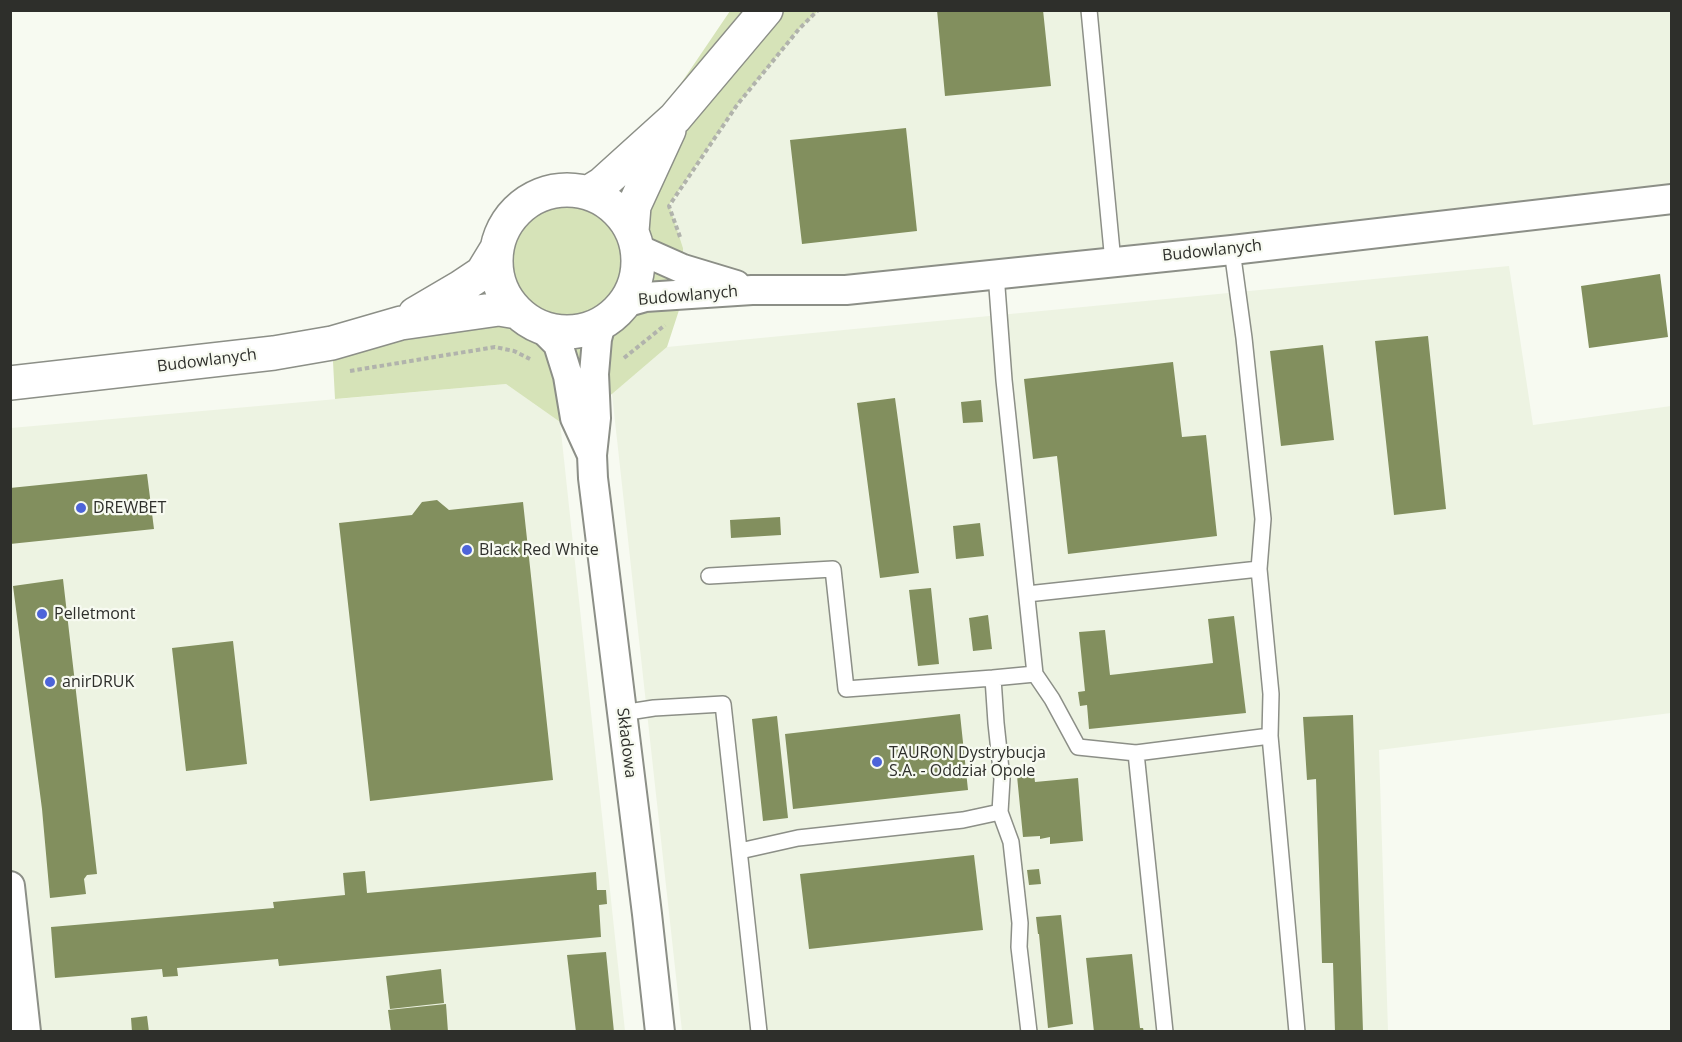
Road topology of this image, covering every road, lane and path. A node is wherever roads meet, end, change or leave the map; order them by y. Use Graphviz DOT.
graph roads {
  1 [pos="766,10"];
  2 [pos="818,10"];
  3 [pos="1089,10"];
  4 [pos="675,118"];
  5 [pos="589,192"];
  6 [pos="1671,199"];
  7 [pos="680,238"];
  8 [pos="635,240"];
  9 [pos="496,250"];
  10 [pos="1232,250"];
  11 [pos="1113,262"];
  12 [pos="996,274"];
  13 [pos="752,290"];
  14 [pos="612,314"];
  15 [pos="529,320"];
  16 [pos="401,323"];
  17 [pos="10,383"];
  18 [pos="592,455"];
  19 [pos="1259,569"];
  20 [pos="709,576"];
  21 [pos="1027,594"];
  22 [pos="1035,674"];
  23 [pos="993,678"];
  24 [pos="622,713"];
  25 [pos="1270,736"];
  26 [pos="1136,753"];
  27 [pos="1000,812"];
  28 [pos="740,851"];
  29 [pos="10,886"];
  30 [pos="26,1032"];
  31 [pos="660,1032"];
  32 [pos="759,1032"];
  33 [pos="1029,1032"];
  34 [pos="1165,1032"];
  35 [pos="1297,1032"];
  1 -- 4 [label="main road"];
  2 -- 7 [label="path"];
  3 -- 11 [label="lane"];
  4 -- 5 [label="main road"];
  4 -- 8 [label="main road"];
  5 -- 8 [label="main road"];
  5 -- 9 [label="main road"];
  6 -- 10 [label="street, Budowlanych"];
  8 -- 13 [label="street, Budowlanych"];
  8 -- 14 [label="main road"];
  9 -- 15 [label="main road"];
  9 -- 16 [label="main road, Budowlanych"];
  10 -- 11 [label="street, Budowlanych"];
  10 -- 19 [label="lane"];
  11 -- 12 [label="street, Budowlanych"];
  12 -- 13 [label="street, Budowlanych"];
  12 -- 21 [label="lane"];
  13 -- 14 [label="street, Budowlanych"];
  14 -- 15 [label="main road"];
  14 -- 18 [label="street, Składowa"];
  15 -- 16 [label="main road, Budowlanych"];
  15 -- 18 [label="street, Składowa"];
  16 -- 17 [label="main road, Budowlanych"];
  18 -- 24 [label="street, Składowa"];
  19 -- 21 [label="lane"];
  19 -- 25 [label="lane"];
  20 -- 23 [label="lane"];
  21 -- 22 [label="lane"];
  22 -- 23 [label="lane"];
  22 -- 26 [label="lane"];
  23 -- 27 [label="lane"];
  24 -- 28 [label="lane"];
  24 -- 31 [label="street, Składowa"];
  25 -- 26 [label="lane"];
  25 -- 35 [label="lane"];
  26 -- 34 [label="lane"];
  27 -- 28 [label="lane"];
  27 -- 33 [label="lane"];
  28 -- 32 [label="lane"];
  29 -- 30 [label="street"];
}
